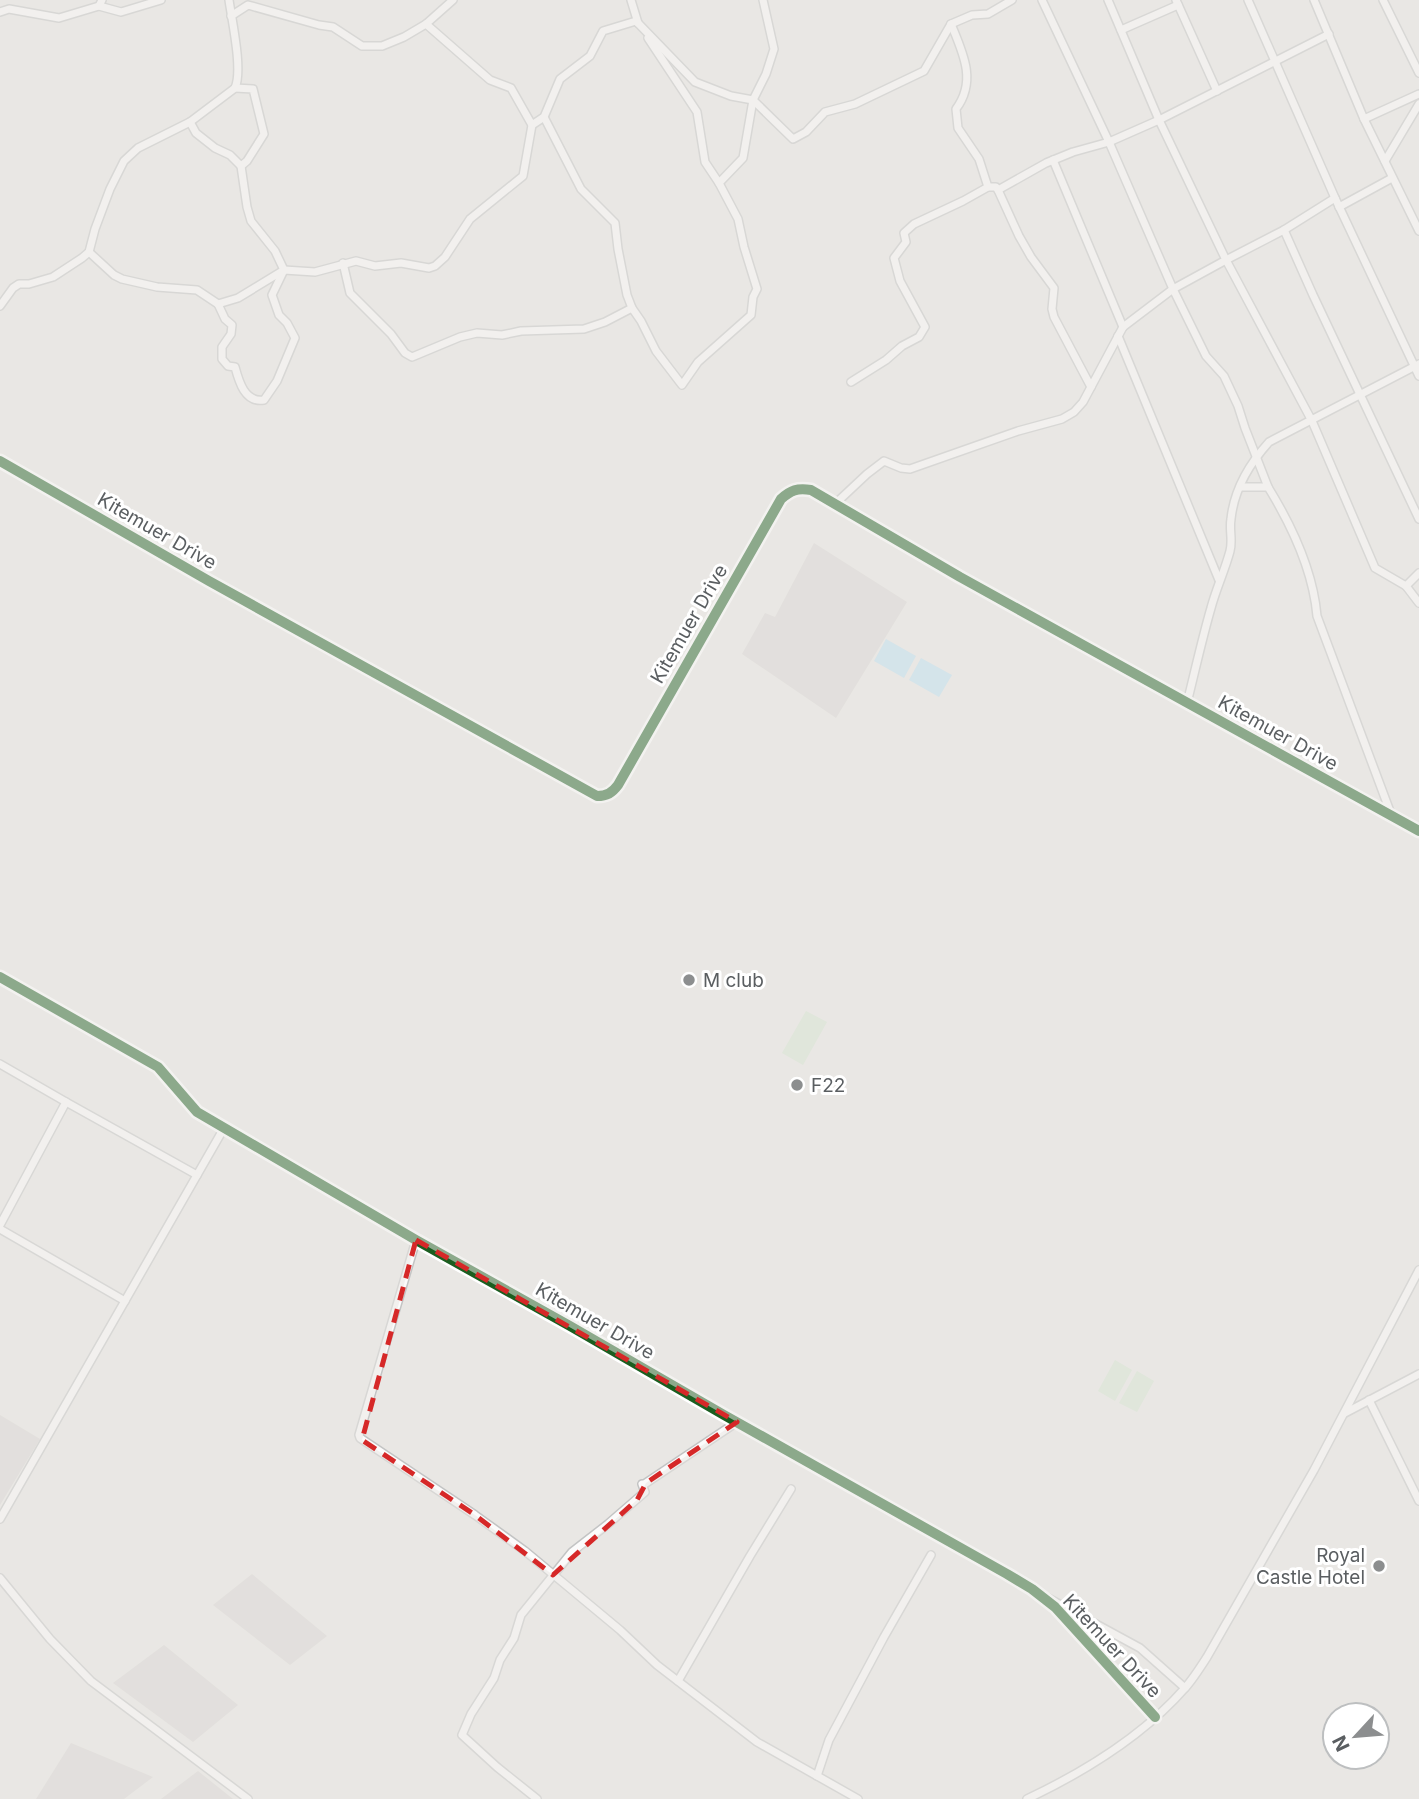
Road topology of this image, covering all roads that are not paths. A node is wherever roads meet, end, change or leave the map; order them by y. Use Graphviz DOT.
graph roads {
  1 [pos="161,0"];
  2 [pos="229,0"];
  3 [pos="453,0"];
  4 [pos="631,0"];
  5 [pos="763,0"];
  6 [pos="1012,0"];
  7 [pos="1042,0"];
  8 [pos="1108,0"];
  9 [pos="1248,0"];
  10 [pos="1314,0"];
  11 [pos="1383,0"];
  12 [pos="1177,2"];
  13 [pos="101,3"];
  14 [pos="0,12"];
  15 [pos="231,16"];
  16 [pos="636,20"];
  17 [pos="426,24"];
  18 [pos="951,24"];
  19 [pos="1121,30"];
  20 [pos="1329,34"];
  21 [pos="1275,62"];
  22 [pos="1419,73"];
  23 [pos="235,88"];
  24 [pos="1217,91"];
  25 [pos="1419,93"];
  26 [pos="753,100"];
  27 [pos="1418,109"];
  28 [pos="544,117"];
  29 [pos="1364,119"];
  30 [pos="1159,120"];
  31 [pos="190,122"];
  32 [pos="532,125"];
  33 [pos="1109,142"];
  34 [pos="1053,160"];
  35 [pos="1385,161"];
  36 [pos="240,166"];
  37 [pos="1392,177"];
  38 [pos="719,183"];
  39 [pos="988,187"];
  40 [pos="998,190"];
  41 [pos="1335,198"];
  42 [pos="1339,207"];
  43 [pos="1284,230"];
  44 [pos="1419,231"];
  45 [pos="89,252"];
  46 [pos="1226,260"];
  47 [pos="343,264"];
  48 [pos="284,270"];
  49 [pos="1173,289"];
  50 [pos="218,304"];
  51 [pos="0,306"];
  52 [pos="632,308"];
  53 [pos="1123,327"];
  54 [pos="1118,336"];
  55 [pos="1417,365"];
  56 [pos="1419,376"];
  57 [pos="851,382"];
  58 [pos="1091,387"];
  59 [pos="1360,394"];
  60 [pos="1312,421"];
  61 [pos="1256,457"];
  62 [pos="0,461"];
  63 [pos="1240,486"];
  64 [pos="1268,487"];
  65 [pos="835,505"];
  66 [pos="1419,519"];
  67 [pos="1419,573"];
  68 [pos="1220,581"];
  69 [pos="1406,586"];
  70 [pos="1419,603"];
  71 [pos="1188,703"];
  72 [pos="1391,814"];
  73 [pos="1419,831"];
  74 [pos="0,977"];
  75 [pos="0,1064"];
  76 [pos="66,1102"];
  77 [pos="224,1128"];
  78 [pos="197,1175"];
  79 [pos="0,1227"];
  80 [pos="416,1240"];
  81 [pos="1419,1270"];
  82 [pos="125,1301"];
  83 [pos="1419,1374"];
  84 [pos="1369,1400"];
  85 [pos="1345,1414"];
  86 [pos="737,1422"];
  87 [pos="791,1489"];
  88 [pos="1419,1501"];
  89 [pos="0,1519"];
  90 [pos="931,1555"];
  91 [pos="553,1575"];
  92 [pos="0,1578"];
  93 [pos="1032,1589"];
  94 [pos="678,1681"];
  95 [pos="1185,1688"];
  96 [pos="1155,1717"];
  97 [pos="817,1776"];
  98 [pos="248,1799"];
  99 [pos="537,1799"];
  100 [pos="858,1799"];
  101 [pos="1027,1799"];
  1 -- 13 [label="street"];
  2 -- 15 [label="street"];
  3 -- 17 [label="street"];
  4 -- 16 [label="street"];
  5 -- 26 [label="street"];
  6 -- 18 [label="street"];
  7 -- 33 [label="street"];
  8 -- 19 [label="street"];
  9 -- 21 [label="street"];
  10 -- 20 [label="street"];
  11 -- 22 [label="street"];
  12 -- 19 [label="street"];
  12 -- 24 [label="street"];
  13 -- 14 [label="street"];
  15 -- 17 [label="street"];
  15 -- 23 [label="street"];
  16 -- 26 [label="street"];
  16 -- 28 [label="street"];
  16 -- 38 [label="street"];
  17 -- 32 [label="street"];
  18 -- 26 [label="street"];
  18 -- 39 [label="street"];
  19 -- 30 [label="street"];
  20 -- 21 [label="street"];
  20 -- 29 [label="street"];
  21 -- 24 [label="street"];
  21 -- 41 [label="street"];
  23 -- 31 [label="street"];
  23 -- 36 [label="street"];
  24 -- 30 [label="street"];
  25 -- 29 [label="street"];
  26 -- 38 [label="street"];
  27 -- 35 [label="street"];
  28 -- 32 [label="street"];
  28 -- 52 [label="street"];
  29 -- 35 [label="street"];
  30 -- 33 [label="street"];
  30 -- 46 [label="street"];
  31 -- 36 [label="street"];
  31 -- 45 [label="street"];
  32 -- 47 [label="street"];
  33 -- 34 [label="street"];
  33 -- 49 [label="street"];
  34 -- 40 [label="street"];
  34 -- 53 [label="street"];
  35 -- 37 [label="street"];
  36 -- 48 [label="street"];
  37 -- 42 [label="street"];
  37 -- 44 [label="street"];
  38 -- 52 [label="street"];
  39 -- 40 [label="street"];
  39 -- 57 [label="street"];
  40 -- 58 [label="street"];
  41 -- 42 [label="street"];
  41 -- 43 [label="street"];
  42 -- 55 [label="street"];
  43 -- 46 [label="street"];
  43 -- 59 [label="street"];
  45 -- 50 [label="street"];
  45 -- 51 [label="street"];
  46 -- 49 [label="street"];
  46 -- 60 [label="street"];
  47 -- 48 [label="street"];
  47 -- 52 [label="street"];
  48 -- 50 [label="street"];
  48 -- 50 [label="street"];
  49 -- 53 [label="street"];
  49 -- 61 [label="street"];
  53 -- 54 [label="street"];
  54 -- 58 [label="street"];
  54 -- 68 [label="street"];
  55 -- 56 [label="street"];
  55 -- 59 [label="street"];
  58 -- 65 [label="street"];
  59 -- 60 [label="street"];
  59 -- 66 [label="street"];
  60 -- 61 [label="street"];
  60 -- 69 [label="street"];
  61 -- 63 [label="street"];
  61 -- 64 [label="street"];
  62 -- 65 [label="street, Kitemuer Drive"];
  63 -- 64 [label="street"];
  63 -- 68 [label="street"];
  64 -- 72 [label="street"];
  65 -- 71 [label="street, Kitemuer Drive"];
  67 -- 69 [label="street"];
  68 -- 71 [label="street"];
  69 -- 70 [label="street"];
  71 -- 72 [label="street, Kitemuer Drive"];
  72 -- 73 [label="street, Kitemuer Drive"];
  74 -- 77 [label="street, Kitemuer Drive"];
  75 -- 76 [label="street"];
  76 -- 78 [label="street"];
  76 -- 79 [label="street"];
  77 -- 78 [label="street"];
  77 -- 80 [label="street, Kitemuer Drive"];
  78 -- 82 [label="street"];
  79 -- 82 [label="street"];
  80 -- 86 [label="street, Kitemuer Drive"];
  80 -- 91 [label="street"];
  81 -- 85 [label="street, Kitemuer Drive"];
  82 -- 89 [label="street"];
  83 -- 84 [label="street"];
  84 -- 85 [label="street"];
  84 -- 88 [label="street"];
  85 -- 95 [label="street, Kitemuer Drive"];
  86 -- 91 [label="street"];
  86 -- 93 [label="street, Kitemuer Drive"];
  87 -- 94 [label="street"];
  90 -- 97 [label="street"];
  91 -- 94 [label="street"];
  91 -- 99 [label="street"];
  92 -- 98 [label="street"];
  93 -- 95 [label="street, Kitemuer Drive"];
  93 -- 96 [label="street, Kitemuer Drive"];
  94 -- 97 [label="street"];
  95 -- 96 [label="street, Kitemuer Drive"];
  96 -- 101 [label="street"];
  97 -- 100 [label="street"];
}
